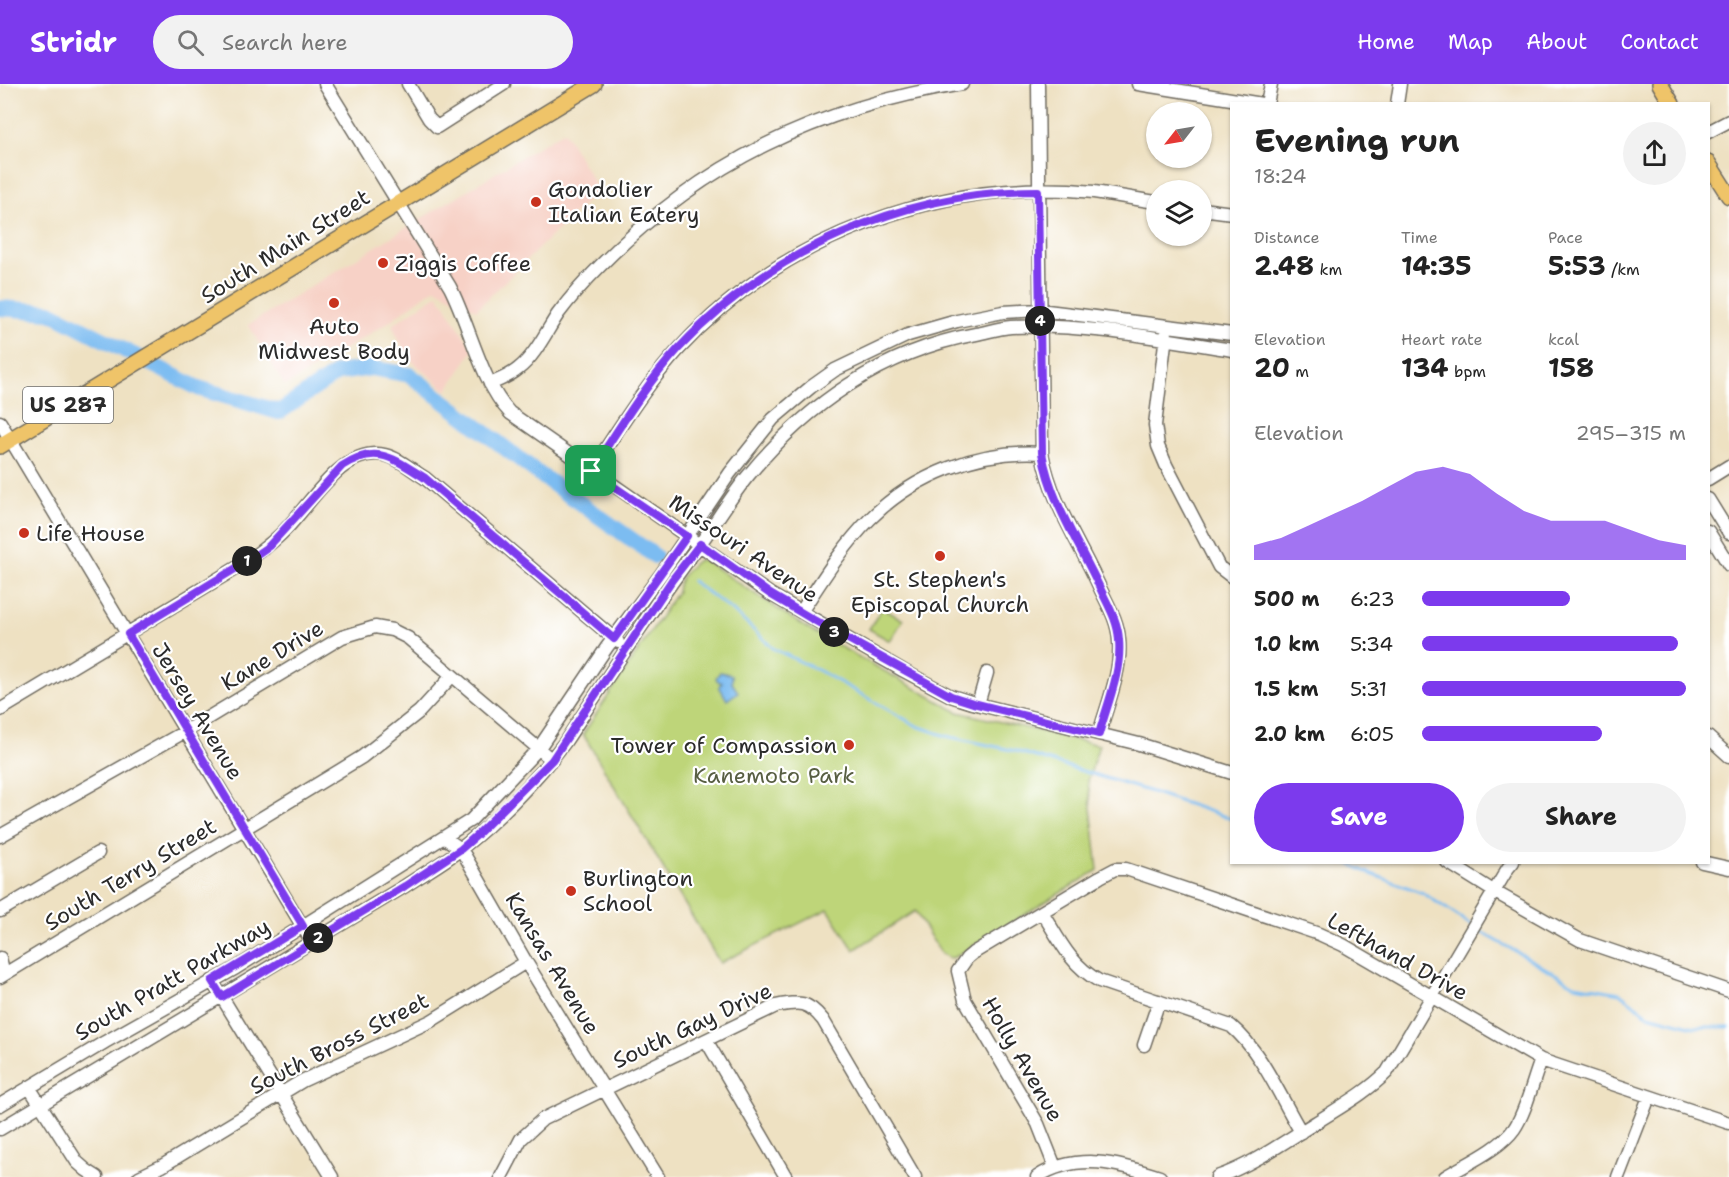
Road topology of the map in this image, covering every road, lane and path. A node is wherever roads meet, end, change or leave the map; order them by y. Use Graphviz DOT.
graph roads {
  1 [pos="325,84"];
  2 [pos="408,84"];
  3 [pos="504,84"];
  4 [pos="594,84"];
  5 [pos="962,84"];
  6 [pos="1038,84"];
  7 [pos="1138,84"];
  8 [pos="1271,84"];
  9 [pos="1400,84"];
  10 [pos="1660,84"];
  11 [pos="1154,85"];
  12 [pos="917,88"];
  13 [pos="1251,102"];
  14 [pos="1267,102"];
  15 [pos="1397,102"];
  16 [pos="1671,102"];
  17 [pos="1729,121"];
  18 [pos="1710,131"];
  19 [pos="1710,166"];
  20 [pos="1038,191"];
  21 [pos="1729,196"];
  22 [pos="1146,200"];
  23 [pos="398,203"];
  24 [pos="1212,210"];
  25 [pos="1230,213"];
  26 [pos="1040,310"];
  27 [pos="1166,324"];
  28 [pos="1040,327"];
  29 [pos="1230,334"];
  30 [pos="1166,340"];
  31 [pos="1230,350"];
  32 [pos="490,384"];
  33 [pos="0,422"];
  34 [pos="5,443"];
  35 [pos="1042,453"];
  36 [pos="1729,466"];
  37 [pos="591,471"];
  38 [pos="1710,478"];
  39 [pos="1710,502"];
  40 [pos="1729,533"];
  41 [pos="1710,534"];
  42 [pos="687,536"];
  43 [pos="700,544"];
  44 [pos="1729,565"];
  45 [pos="1230,575"];
  46 [pos="801,612"];
  47 [pos="128,634"];
  48 [pos="614,639"];
  49 [pos="626,649"];
  50 [pos="987,673"];
  51 [pos="452,676"];
  52 [pos="978,704"];
  53 [pos="0,710"];
  54 [pos="186,731"];
  55 [pos="1099,734"];
  56 [pos="1710,739"];
  57 [pos="539,748"];
  58 [pos="1729,756"];
  59 [pos="552,760"];
  60 [pos="1230,772"];
  61 [pos="244,830"];
  62 [pos="0,836"];
  63 [pos="445,838"];
  64 [pos="461,849"];
  65 [pos="98,854"];
  66 [pos="1450,864"];
  67 [pos="1511,864"];
  68 [pos="1710,864"];
  69 [pos="1729,868"];
  70 [pos="1495,892"];
  71 [pos="0,912"];
  72 [pos="1042,912"];
  73 [pos="303,926"];
  74 [pos="312,942"];
  75 [pos="0,958"];
  76 [pos="526,962"];
  77 [pos="958,971"];
  78 [pos="1,974"];
  79 [pos="212,981"];
  80 [pos="1729,991"];
  81 [pos="222,997"];
  82 [pos="1431,998"];
  83 [pos="1159,1002"];
  84 [pos="706,1040"];
  85 [pos="1144,1045"];
  86 [pos="1541,1060"];
  87 [pos="28,1087"];
  88 [pos="604,1089"];
  89 [pos="281,1093"];
  90 [pos="1649,1097"];
  91 [pos="41,1104"];
  92 [pos="0,1105"];
  93 [pos="1729,1123"];
  94 [pos="0,1129"];
  95 [pos="1301,1132"];
  96 [pos="1055,1167"];
  97 [pos="1142,1174"];
  98 [pos="98,1177"];
  99 [pos="139,1177"];
  100 [pos="332,1177"];
  101 [pos="501,1177"];
  102 [pos="657,1177"];
  103 [pos="786,1177"];
  104 [pos="915,1177"];
  105 [pos="1037,1177"];
  106 [pos="1160,1177"];
  107 [pos="1217,1177"];
  108 [pos="1445,1177"];
  109 [pos="1618,1177"];
  1 -- 23 [label="street, Missouri Avenue"];
  2 -- 3 [label="street"];
  4 -- 23 [label="main road, South Main Street / US 287"];
  5 -- 12 [label="street"];
  6 -- 20 [label="street"];
  7 -- 11 [label="street"];
  8 -- 14 [label="street"];
  9 -- 15 [label="street"];
  10 -- 16 [label="main road"];
  11 -- 13 [label="street"];
  12 -- 32 [label="street"];
  17 -- 18 [label="street"];
  19 -- 21 [label="main road"];
  20 -- 22 [label="street"];
  20 -- 26 [label="street"];
  20 -- 37 [label="street"];
  23 -- 32 [label="street, Missouri Avenue"];
  23 -- 34 [label="main road, South Main Street / US 287"];
  24 -- 25 [label="street"];
  26 -- 27 [label="street, South Pratt Parkway"];
  26 -- 28 [label="street"];
  26 -- 42 [label="street, South Pratt Parkway"];
  27 -- 29 [label="street, South Pratt Parkway"];
  27 -- 30 [label="street"];
  28 -- 30 [label="street, South Pratt Parkway"];
  28 -- 35 [label="street"];
  28 -- 43 [label="street, South Pratt Parkway"];
  30 -- 31 [label="street, South Pratt Parkway"];
  30 -- 45 [label="street"];
  32 -- 37 [label="street, Missouri Avenue"];
  33 -- 34 [label="street, Jersey Avenue"];
  34 -- 47 [label="street, Jersey Avenue"];
  35 -- 46 [label="street"];
  35 -- 55 [label="street"];
  36 -- 38 [label="street"];
  37 -- 42 [label="street, Missouri Avenue"];
  39 -- 40 [label="street"];
  41 -- 44 [label="street"];
  42 -- 43 [label="street, Missouri Avenue"];
  42 -- 48 [label="street, South Pratt Parkway"];
  43 -- 46 [label="street, Missouri Avenue"];
  43 -- 49 [label="street, South Pratt Parkway"];
  46 -- 52 [label="street, Missouri Avenue"];
  47 -- 48 [label="street"];
  47 -- 53 [label="street"];
  47 -- 54 [label="street, Jersey Avenue"];
  48 -- 49 [label="street"];
  48 -- 57 [label="street, South Pratt Parkway"];
  49 -- 59 [label="street, South Pratt Parkway"];
  50 -- 52 [label="street"];
  51 -- 54 [label="street, Kane Drive"];
  51 -- 57 [label="street, Kane Drive"];
  51 -- 61 [label="street, South Terry Street"];
  52 -- 55 [label="street, Missouri Avenue"];
  54 -- 61 [label="street, Jersey Avenue"];
  54 -- 62 [label="street, Kane Drive"];
  55 -- 60 [label="street, Missouri Avenue"];
  56 -- 58 [label="street"];
  57 -- 59 [label="street, Kane Drive"];
  57 -- 63 [label="street, South Pratt Parkway"];
  59 -- 64 [label="street, South Pratt Parkway"];
  61 -- 73 [label="street, Jersey Avenue"];
  61 -- 78 [label="street, South Terry Street"];
  63 -- 64 [label="street, Kansas Avenue"];
  63 -- 73 [label="street, South Pratt Parkway"];
  64 -- 74 [label="street, South Pratt Parkway"];
  64 -- 76 [label="street, Kansas Avenue"];
  65 -- 71 [label="street, South Terry Street"];
  66 -- 70 [label="street"];
  67 -- 70 [label="street"];
  68 -- 69 [label="street"];
  70 -- 80 [label="street"];
  70 -- 82 [label="street"];
  72 -- 77 [label="street, Lefthand Drive"];
  72 -- 82 [label="street, Lefthand Drive"];
  72 -- 83 [label="street"];
  73 -- 74 [label="street, Jersey Avenue"];
  73 -- 79 [label="street, South Pratt Parkway"];
  74 -- 81 [label="street, South Pratt Parkway"];
  75 -- 78 [label="street"];
  76 -- 88 [label="street, Kansas Avenue"];
  76 -- 89 [label="street, South Bross Street"];
  77 -- 96 [label="street, Holly Avenue"];
  79 -- 81 [label="street"];
  79 -- 87 [label="street, South Pratt Parkway"];
  81 -- 89 [label="street"];
  81 -- 91 [label="street, South Pratt Parkway"];
  82 -- 86 [label="street, Lefthand Drive"];
  82 -- 95 [label="street"];
  83 -- 85 [label="street"];
  83 -- 95 [label="street"];
  84 -- 88 [label="street, South Gay Drive"];
  84 -- 103 [label="street"];
  84 -- 104 [label="street, South Gay Drive"];
  86 -- 90 [label="street, Lefthand Drive"];
  86 -- 108 [label="street"];
  87 -- 91 [label="street"];
  87 -- 92 [label="street, South Pratt Parkway"];
  88 -- 101 [label="street, South Gay Drive"];
  88 -- 102 [label="street, Kansas Avenue"];
  89 -- 99 [label="street, South Bross Street"];
  89 -- 100 [label="street"];
  90 -- 93 [label="street, Lefthand Drive"];
  90 -- 109 [label="street"];
  91 -- 94 [label="street, South Pratt Parkway"];
  91 -- 98 [label="street"];
  95 -- 107 [label="street"];
  96 -- 97 [label="street"];
  96 -- 105 [label="street"];
  97 -- 106 [label="street"];
}
